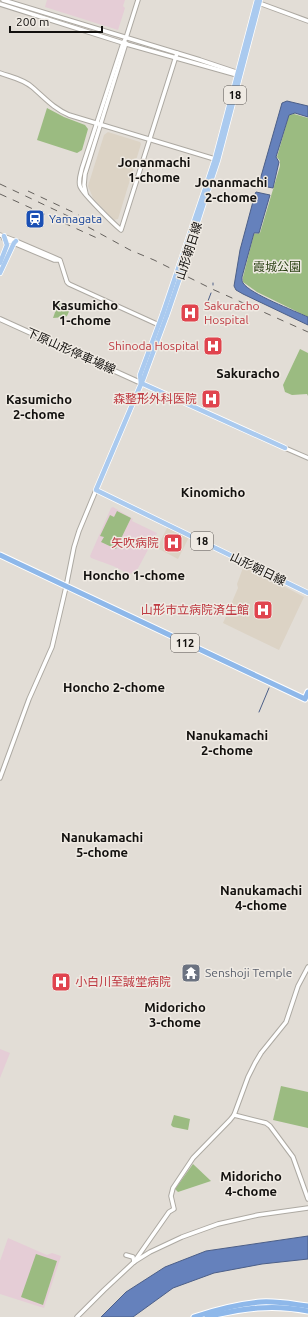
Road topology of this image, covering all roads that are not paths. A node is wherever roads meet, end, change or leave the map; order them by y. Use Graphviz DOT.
graph roads {
  1 [pos="3,0"];
  2 [pos="138,0"];
  3 [pos="259,1"];
  4 [pos="0,4"];
  5 [pos="308,21"];
  6 [pos="126,38"];
  7 [pos="125,43"];
  8 [pos="177,53"];
  9 [pos="175,58"];
  10 [pos="0,73"];
  11 [pos="238,73"];
  12 [pos="99,123"];
  13 [pos="149,139"];
  14 [pos="216,159"];
  15 [pos="2,237"];
  16 [pos="15,242"];
  17 [pos="0,264"];
  18 [pos="0,273"];
  19 [pos="0,319"];
  20 [pos="161,325"];
  21 [pos="141,383"];
  22 [pos="285,448"];
  23 [pos="308,458"];
  24 [pos="96,490"];
  25 [pos="0,555"];
  26 [pos="66,587"];
  27 [pos="308,593"];
  28 [pos="308,692"];
  29 [pos="306,700"];
  30 [pos="0,778"];
  31 [pos="308,967"];
  32 [pos="234,1115"];
  33 [pos="308,1199"];
  34 [pos="308,1208"];
  35 [pos="147,1243"];
  36 [pos="150,1252"];
  37 [pos="126,1255"];
  38 [pos="134,1262"];
  39 [pos="308,1306"];
  40 [pos="308,1311"];
  41 [pos="77,1317"];
  42 [pos="194,1317"];
  43 [pos="208,1317"];
  1 -- 6 [label="street"];
  2 -- 6 [label="street"];
  3 -- 5 [label="street"];
  3 -- 11 [label="main road, 山形朝日線 / 18"];
  4 -- 7 [label="street"];
  6 -- 7 [label="street"];
  6 -- 8 [label="street"];
  7 -- 9 [label="street"];
  7 -- 12 [label="street"];
  8 -- 9 [label="street"];
  8 -- 11 [label="street"];
  9 -- 11 [label="street"];
  9 -- 13 [label="street"];
  10 -- 12 [label="street"];
  11 -- 14 [label="main road, 山形朝日線 / 18"];
  12 -- 13 [label="street"];
  12 -- 13 [label="street"];
  13 -- 14 [label="street"];
  14 -- 20 [label="main road, 山形朝日線 / 18, bridge"];
  15 -- 16 [label="street"];
  15 -- 17 [label="main road"];
  16 -- 18 [label="main road"];
  16 -- 20 [label="street"];
  19 -- 21 [label="main road, 下原山形停車場線"];
  20 -- 21 [label="main road, 山形朝日線 / 18"];
  21 -- 22 [label="main road"];
  21 -- 24 [label="main road, 山形朝日線 / 18"];
  22 -- 23 [label="street"];
  24 -- 26 [label="street"];
  24 -- 27 [label="main road, 山形朝日線 / 18"];
  25 -- 26 [label="highway, 112"];
  26 -- 29 [label="highway, 112"];
  26 -- 30 [label="street"];
  28 -- 29 [label="highway, 112"];
  31 -- 32 [label="street"];
  32 -- 33 [label="street"];
  32 -- 35 [label="street"];
  34 -- 36 [label="street"];
  35 -- 36 [label="street"];
  35 -- 38 [label="street"];
  36 -- 38 [label="street"];
  37 -- 38 [label="street"];
  38 -- 41 [label="street"];
  39 -- 42 [label="highway"];
  40 -- 43 [label="highway"];
}
